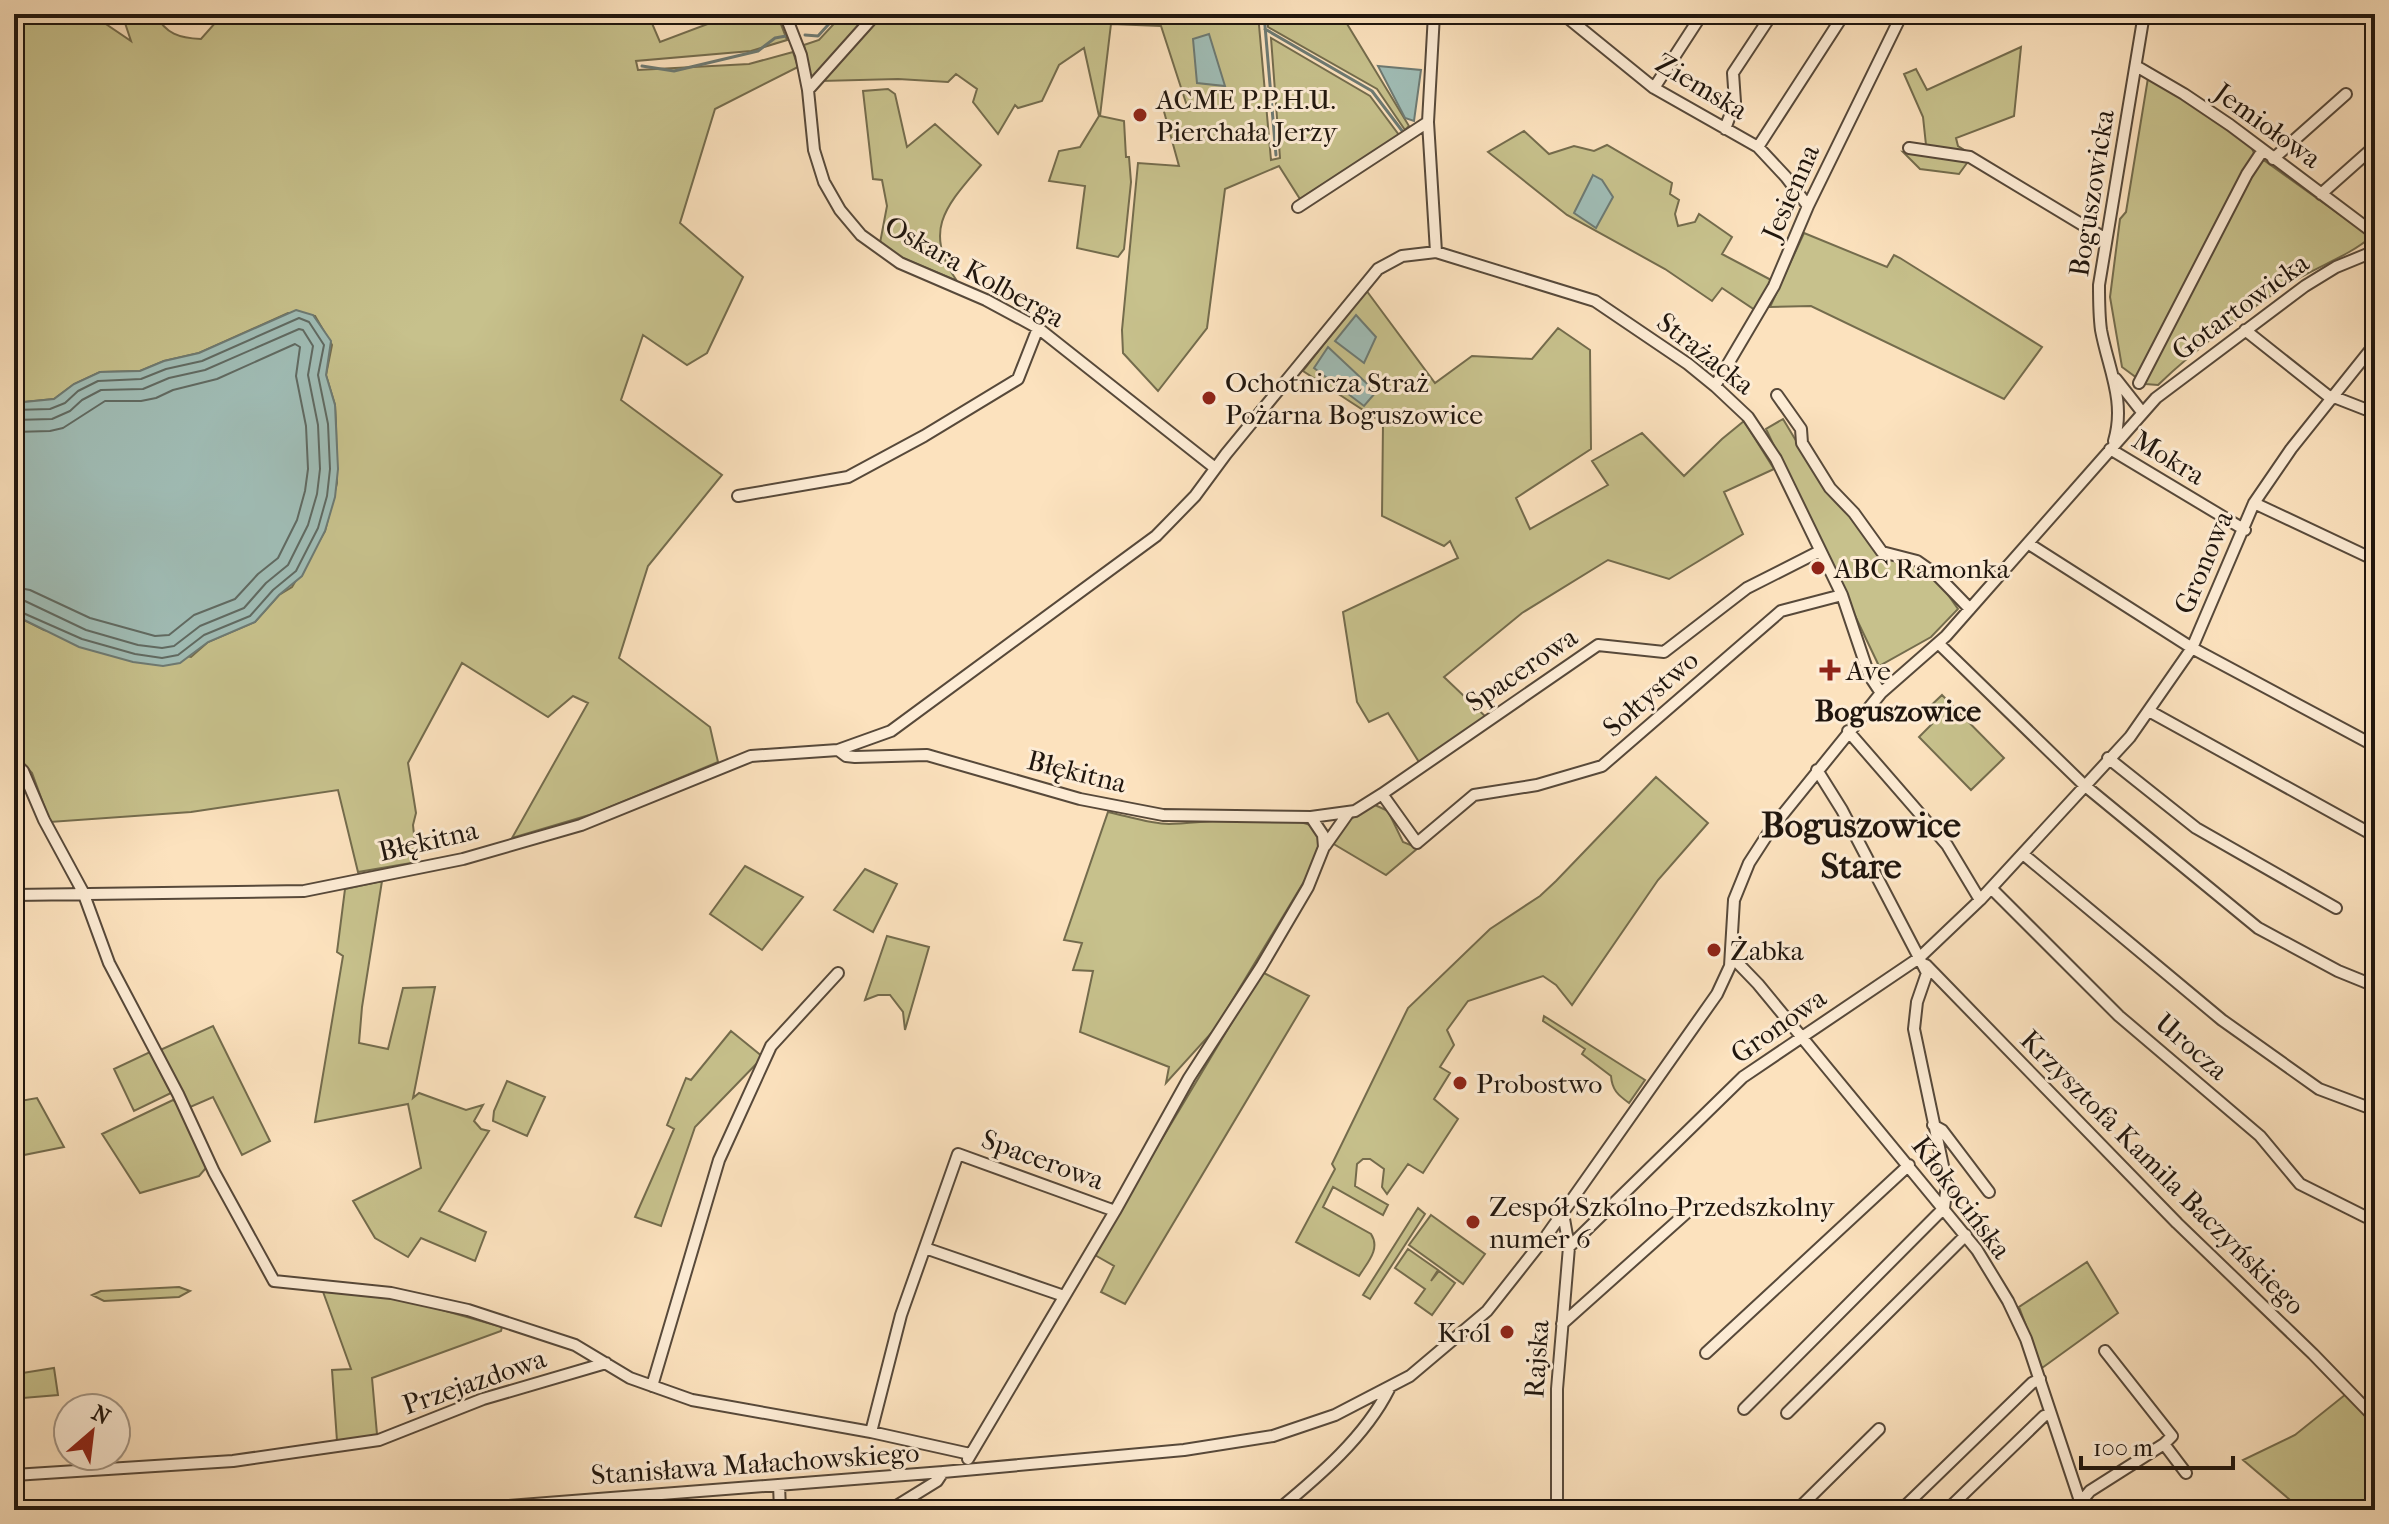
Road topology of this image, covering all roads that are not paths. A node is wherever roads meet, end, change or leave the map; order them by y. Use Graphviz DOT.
graph roads {
  1 [pos="785,14"];
  2 [pos="876,14"];
  3 [pos="1434,14"];
  4 [pos="1563,14"];
  5 [pos="1702,14"];
  6 [pos="1772,14"];
  7 [pos="1844,14"];
  8 [pos="1902,14"];
  9 [pos="2144,14"];
  10 [pos="2136,66"];
  11 [pos="1654,88"];
  12 [pos="808,90"];
  13 [pos="2346,94"];
  14 [pos="1428,122"];
  15 [pos="1725,129"];
  16 [pos="2375,146"];
  17 [pos="1758,147"];
  18 [pos="1909,148"];
  19 [pos="2263,150"];
  20 [pos="2273,159"];
  21 [pos="2321,194"];
  22 [pos="1808,206"];
  23 [pos="1298,207"];
  24 [pos="2373,227"];
  25 [pos="2106,239"];
  26 [pos="2375,251"];
  27 [pos="1436,252"];
  28 [pos="1038,328"];
  29 [pos="2245,330"];
  30 [pos="2375,344"];
  31 [pos="2115,378"];
  32 [pos="2139,383"];
  33 [pos="1715,386"];
  34 [pos="1777,395"];
  35 [pos="2333,398"];
  36 [pos="2119,405"];
  37 [pos="2375,413"];
  38 [pos="2139,416"];
  39 [pos="2112,448"];
  40 [pos="1215,468"];
  41 [pos="738,496"];
  42 [pos="2254,503"];
  43 [pos="2245,530"];
  44 [pos="2029,544"];
  45 [pos="1820,551"];
  46 [pos="2375,560"];
  47 [pos="1842,595"];
  48 [pos="1970,609"];
  49 [pos="1938,643"];
  50 [pos="2192,648"];
  51 [pos="1881,693"];
  52 [pos="2149,711"];
  53 [pos="1848,731"];
  54 [pos="2375,746"];
  55 [pos="838,750"];
  56 [pos="2108,758"];
  57 [pos="14,763"];
  58 [pos="1817,770"];
  59 [pos="2084,785"];
  60 [pos="1382,794"];
  61 [pos="1349,812"];
  62 [pos="1311,817"];
  63 [pos="2375,836"];
  64 [pos="1324,847"];
  65 [pos="2023,854"];
  66 [pos="1991,888"];
  67 [pos="83,892"];
  68 [pos="14,895"];
  69 [pos="1980,900"];
  70 [pos="2336,908"];
  71 [pos="1731,956"];
  72 [pos="1919,958"];
  73 [pos="838,973"];
  74 [pos="2375,986"];
  75 [pos="1803,1038"];
  76 [pos="2375,1110"];
  77 [pos="1933,1125"];
  78 [pos="1909,1165"];
  79 [pos="1989,1192"];
  80 [pos="1693,1207"];
  81 [pos="1944,1208"];
  82 [pos="1115,1211"];
  83 [pos="1563,1213"];
  84 [pos="2375,1219"];
  85 [pos="1966,1235"];
  86 [pos="1569,1247"];
  87 [pos="925,1248"];
  88 [pos="1064,1296"];
  89 [pos="1562,1324"];
  90 [pos="2105,1351"];
  91 [pos="1706,1353"];
  92 [pos="606,1363"];
  93 [pos="2040,1379"];
  94 [pos="652,1386"];
  95 [pos="1389,1389"];
  96 [pos="1744,1409"];
  97 [pos="1787,1413"];
  98 [pos="2051,1414"];
  99 [pos="2375,1418"];
  100 [pos="1879,1429"];
  101 [pos="871,1432"];
  102 [pos="2164,1444"];
  103 [pos="950,1452"];
  104 [pos="970,1454"];
  105 [pos="961,1470"];
  106 [pos="943,1472"];
  107 [pos="2186,1473"];
  108 [pos="14,1475"];
  109 [pos="779,1485"];
  110 [pos="2082,1506"];
  111 [pos="457,1510"];
  112 [pos="780,1510"];
  113 [pos="890,1510"];
  114 [pos="1278,1510"];
  115 [pos="1557,1510"];
  116 [pos="1797,1510"];
  117 [pos="1901,1510"];
  118 [pos="1947,1510"];
  119 [pos="2090,1510"];
  1 -- 12 [label="street, Oskara Kolberga"];
  2 -- 12 [label="street"];
  3 -- 14 [label="street"];
  4 -- 11 [label="street, Ziemska"];
  5 -- 11 [label="street"];
  6 -- 15 [label="street"];
  7 -- 17 [label="street"];
  8 -- 22 [label="street, Jesienna"];
  9 -- 10 [label="street, Boguszowicka"];
  10 -- 19 [label="street, Jemiołowa"];
  10 -- 25 [label="street, Boguszowicka"];
  11 -- 15 [label="street, Ziemska"];
  12 -- 28 [label="street, Oskara Kolberga"];
  13 -- 20 [label="street"];
  14 -- 23 [label="street"];
  14 -- 27 [label="street"];
  15 -- 17 [label="street, Ziemska"];
  16 -- 21 [label="street"];
  17 -- 22 [label="street, Ziemska"];
  18 -- 25 [label="street"];
  19 -- 20 [label="street, Jemiołowa"];
  19 -- 32 [label="street"];
  20 -- 21 [label="street, Jemiołowa"];
  21 -- 24 [label="street, Jemiołowa"];
  22 -- 33 [label="street, Jesienna"];
  25 -- 31 [label="street, Boguszowicka"];
  26 -- 29 [label="street, Gotartowicka"];
  27 -- 33 [label="street, Strażacka"];
  27 -- 40 [label="street, Strażacka"];
  28 -- 40 [label="street, Oskara Kolberga"];
  28 -- 41 [label="street"];
  29 -- 35 [label="street"];
  29 -- 38 [label="street, Gotartowicka"];
  30 -- 35 [label="street, Gronowa"];
  31 -- 36 [label="street, Boguszowicka"];
  31 -- 38 [label="street, Boguszowicka"];
  33 -- 45 [label="street, Strażacka"];
  34 -- 48 [label="street"];
  35 -- 37 [label="street"];
  35 -- 42 [label="street, Gronowa"];
  36 -- 38 [label="street"];
  36 -- 39 [label="street, Boguszowicka"];
  38 -- 39 [label="street, Stanisława Małachowskiego"];
  39 -- 43 [label="street, Mokra"];
  39 -- 44 [label="street, Stanisława Małachowskiego"];
  40 -- 55 [label="street, Błękitna"];
  42 -- 43 [label="street, Gronowa"];
  42 -- 46 [label="street"];
  43 -- 50 [label="street, Gronowa"];
  44 -- 48 [label="street, Stanisława Małachowskiego"];
  44 -- 50 [label="street"];
  45 -- 47 [label="street, Strażacka"];
  45 -- 60 [label="street, Spacerowa"];
  47 -- 51 [label="street, Strażacka"];
  47 -- 60 [label="street, Sołtystwo"];
  48 -- 49 [label="street, Stanisława Małachowskiego"];
  49 -- 51 [label="street, Stanisława Małachowskiego"];
  49 -- 59 [label="street"];
  50 -- 52 [label="street, Gronowa"];
  50 -- 54 [label="street"];
  51 -- 53 [label="street, Stanisława Małachowskiego"];
  52 -- 56 [label="street, Gronowa"];
  52 -- 63 [label="street"];
  53 -- 58 [label="street, Stanisława Małachowskiego"];
  53 -- 69 [label="street"];
  55 -- 62 [label="street, Błękitna"];
  55 -- 67 [label="street, Błękitna"];
  56 -- 59 [label="street, Gronowa"];
  56 -- 70 [label="street"];
  57 -- 67 [label="street"];
  58 -- 71 [label="street, Stanisława Małachowskiego"];
  58 -- 72 [label="street"];
  59 -- 65 [label="street, Gronowa"];
  59 -- 74 [label="street"];
  60 -- 61 [label="street, Spacerowa"];
  61 -- 62 [label="street, Błękitna"];
  61 -- 64 [label="street, Spacerowa"];
  62 -- 64 [label="street"];
  64 -- 82 [label="street, Spacerowa"];
  65 -- 66 [label="street, Gronowa"];
  65 -- 76 [label="street"];
  66 -- 69 [label="street, Gronowa"];
  66 -- 84 [label="street, Urocza"];
  67 -- 68 [label="street, Błękitna"];
  67 -- 92 [label="street, Przejazdowa"];
  69 -- 72 [label="street, Gronowa"];
  71 -- 75 [label="street, Kłokocińska"];
  71 -- 83 [label="street, Stanisława Małachowskiego"];
  72 -- 75 [label="street, Gronowa"];
  72 -- 77 [label="street"];
  72 -- 99 [label="street, Krzysztofa Kamila Baczyńskiego"];
  73 -- 94 [label="street"];
  75 -- 78 [label="street, Kłokocińska"];
  75 -- 86 [label="street, Gronowa"];
  77 -- 79 [label="street"];
  77 -- 81 [label="street"];
  78 -- 81 [label="street, Kłokocińska"];
  78 -- 91 [label="street"];
  80 -- 89 [label="street"];
  81 -- 85 [label="street, Kłokocińska"];
  81 -- 96 [label="street"];
  82 -- 87 [label="street, Spacerowa"];
  82 -- 88 [label="street, Spacerowa"];
  83 -- 86 [label="street, Rajska"];
  83 -- 95 [label="street, Stanisława Małachowskiego"];
  85 -- 93 [label="street, Kłokocińska"];
  85 -- 97 [label="street"];
  86 -- 89 [label="street, Rajska"];
  87 -- 88 [label="street"];
  87 -- 101 [label="street, Spacerowa"];
  88 -- 104 [label="street, Spacerowa"];
  89 -- 115 [label="street, Rajska"];
  90 -- 102 [label="street"];
  92 -- 94 [label="street, Stanisława Małachowskiego"];
  92 -- 108 [label="street, Przejazdowa"];
  93 -- 98 [label="street, Kłokocińska"];
  93 -- 117 [label="street"];
  94 -- 101 [label="street, Stanisława Małachowskiego"];
  95 -- 105 [label="street, Stanisława Małachowskiego"];
  95 -- 114 [label="street"];
  98 -- 110 [label="street, Kłokocińska"];
  98 -- 118 [label="street"];
  100 -- 116 [label="street"];
  101 -- 103 [label="street, Stanisława Małachowskiego"];
  102 -- 107 [label="street"];
  102 -- 110 [label="street"];
  103 -- 104 [label="street"];
  103 -- 105 [label="street, Stanisława Małachowskiego"];
  104 -- 105 [label="street, Spacerowa"];
  105 -- 106 [label="street, Stanisława Małachowskiego"];
  106 -- 109 [label="street, Stanisława Małachowskiego"];
  106 -- 113 [label="street"];
  109 -- 111 [label="street, Stanisława Małachowskiego"];
  109 -- 112 [label="street"];
  110 -- 119 [label="street"];
}
